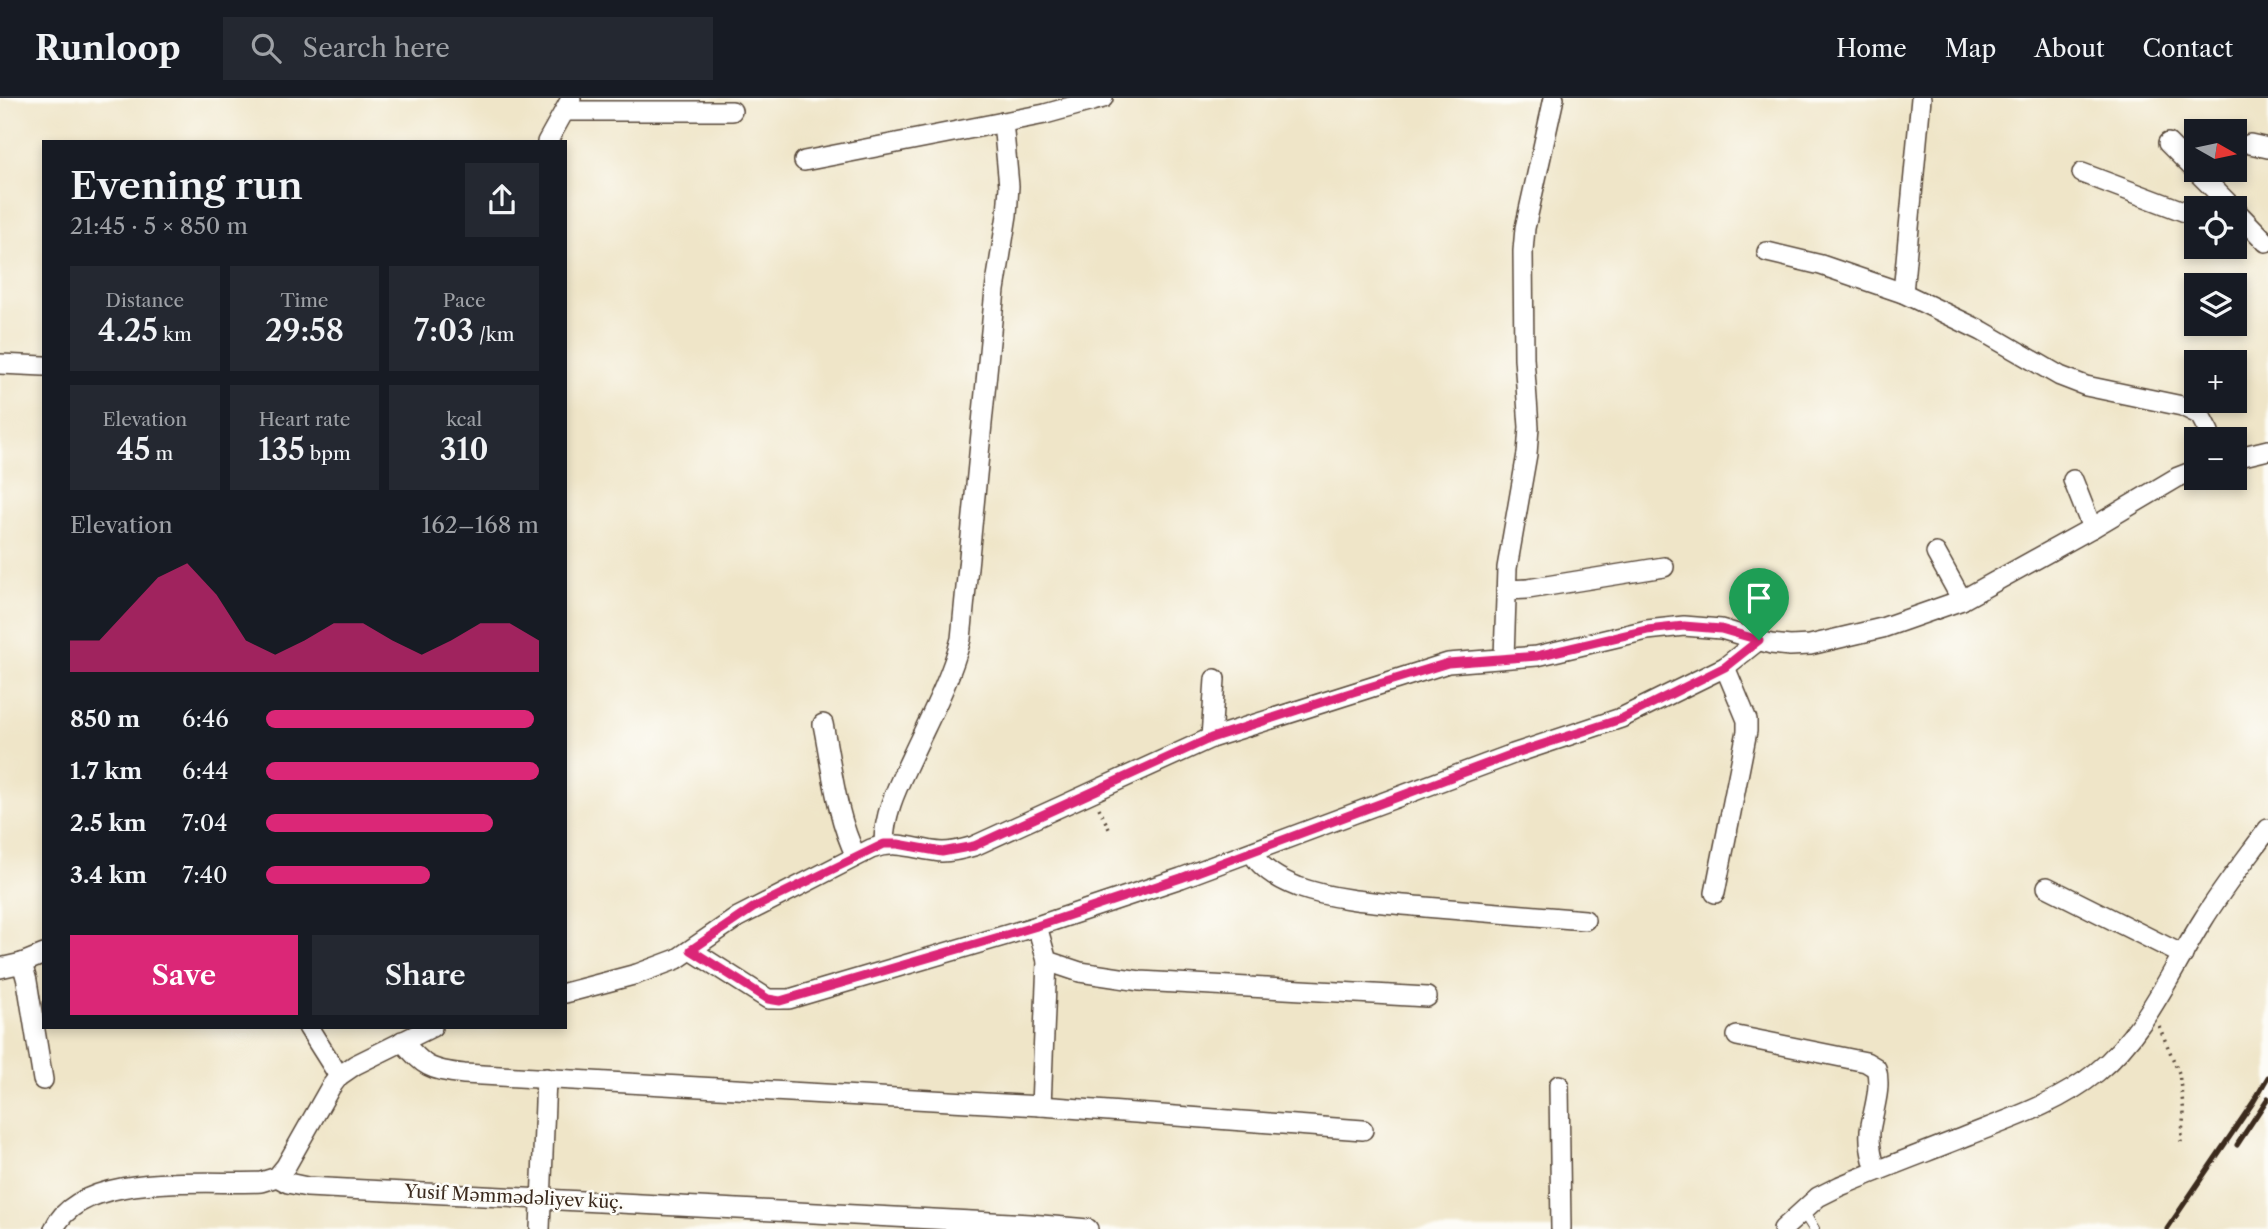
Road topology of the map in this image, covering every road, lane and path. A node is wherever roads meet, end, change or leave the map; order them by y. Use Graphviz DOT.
graph roads {
  1 [pos="1103,98"];
  2 [pos="1554,98"];
  3 [pos="1921,98"];
  4 [pos="568,104"];
  5 [pos="732,111"];
  6 [pos="1003,122"];
  7 [pos="548,140"];
  8 [pos="2168,143"];
  9 [pos="804,161"];
  10 [pos="2082,173"];
  11 [pos="2221,196"];
  12 [pos="2184,211"];
  13 [pos="2247,222"];
  14 [pos="2247,235"];
  15 [pos="2267,243"];
  16 [pos="1766,252"];
  17 [pos="1903,293"];
  18 [pos="0,364"];
  19 [pos="42,366"];
  20 [pos="2206,427"];
  21 [pos="2268,450"];
  22 [pos="2247,455"];
  23 [pos="2184,475"];
  24 [pos="2073,480"];
  25 [pos="2092,528"];
  26 [pos="1936,553"];
  27 [pos="1664,567"];
  28 [pos="1506,590"];
  29 [pos="1962,600"];
  30 [pos="1759,640"];
  31 [pos="1504,658"];
  32 [pos="1725,667"];
  33 [pos="1215,679"];
  34 [pos="823,724"];
  35 [pos="1211,738"];
  36 [pos="1091,794"];
  37 [pos="2268,829"];
  38 [pos="1111,833"];
  39 [pos="884,844"];
  40 [pos="1252,853"];
  41 [pos="856,856"];
  42 [pos="2047,887"];
  43 [pos="1715,893"];
  44 [pos="1585,920"];
  45 [pos="1037,926"];
  46 [pos="691,950"];
  47 [pos="42,955"];
  48 [pos="2183,955"];
  49 [pos="1047,961"];
  50 [pos="22,963"];
  51 [pos="0,968"];
  52 [pos="567,992"];
  53 [pos="1427,997"];
  54 [pos="2152,1007"];
  55 [pos="309,1029"];
  56 [pos="428,1029"];
  57 [pos="1737,1036"];
  58 [pos="402,1041"];
  59 [pos="339,1076"];
  60 [pos="546,1078"];
  61 [pos="43,1080"];
  62 [pos="1559,1085"];
  63 [pos="1041,1106"];
  64 [pos="1363,1130"];
  65 [pos="2181,1142"];
  66 [pos="1876,1171"];
  67 [pos="277,1177"];
  68 [pos="542,1198"];
  69 [pos="1802,1210"];
  70 [pos="54,1229"];
  71 [pos="540,1229"];
  72 [pos="1088,1229"];
  73 [pos="1561,1229"];
  74 [pos="1783,1229"];
  75 [pos="1814,1229"];
  1 -- 6 [label="street"];
  2 -- 28 [label="street"];
  3 -- 17 [label="street"];
  4 -- 5 [label="street"];
  4 -- 7 [label="street"];
  6 -- 9 [label="street"];
  6 -- 39 [label="street"];
  8 -- 11 [label="street"];
  10 -- 12 [label="street"];
  13 -- 15 [label="street"];
  14 -- 15 [label="street"];
  16 -- 17 [label="street"];
  17 -- 20 [label="street"];
  18 -- 19 [label="street"];
  21 -- 22 [label="street"];
  23 -- 25 [label="street"];
  24 -- 25 [label="street"];
  25 -- 29 [label="street"];
  26 -- 29 [label="street"];
  27 -- 28 [label="street"];
  28 -- 31 [label="street"];
  29 -- 30 [label="street"];
  30 -- 31 [label="street"];
  30 -- 32 [label="street"];
  31 -- 35 [label="street"];
  32 -- 40 [label="street"];
  32 -- 43 [label="street"];
  33 -- 35 [label="street"];
  34 -- 41 [label="street"];
  35 -- 36 [label="street"];
  36 -- 38 [label="path"];
  36 -- 39 [label="street"];
  37 -- 48 [label="street"];
  39 -- 41 [label="street"];
  40 -- 44 [label="street"];
  40 -- 45 [label="street"];
  41 -- 46 [label="street"];
  42 -- 48 [label="street"];
  45 -- 46 [label="street"];
  45 -- 49 [label="street"];
  46 -- 52 [label="street"];
  47 -- 50 [label="street"];
  48 -- 54 [label="street"];
  49 -- 53 [label="street"];
  49 -- 63 [label="street"];
  50 -- 51 [label="street"];
  50 -- 61 [label="street"];
  54 -- 65 [label="path"];
  54 -- 66 [label="street"];
  55 -- 59 [label="street"];
  56 -- 58 [label="street"];
  57 -- 66 [label="street"];
  58 -- 59 [label="street"];
  58 -- 60 [label="street"];
  59 -- 67 [label="street"];
  60 -- 63 [label="street"];
  60 -- 68 [label="street"];
  62 -- 73 [label="street"];
  63 -- 64 [label="street"];
  66 -- 69 [label="street"];
  67 -- 68 [label="street, Yusif Məmmədəliyev küç."];
  67 -- 70 [label="street, Yusif Məmmədəliyev küç."];
  68 -- 71 [label="street"];
  68 -- 72 [label="street, Yusif Məmmədəliyev küç."];
  69 -- 74 [label="street"];
  69 -- 75 [label="lane"];
}
